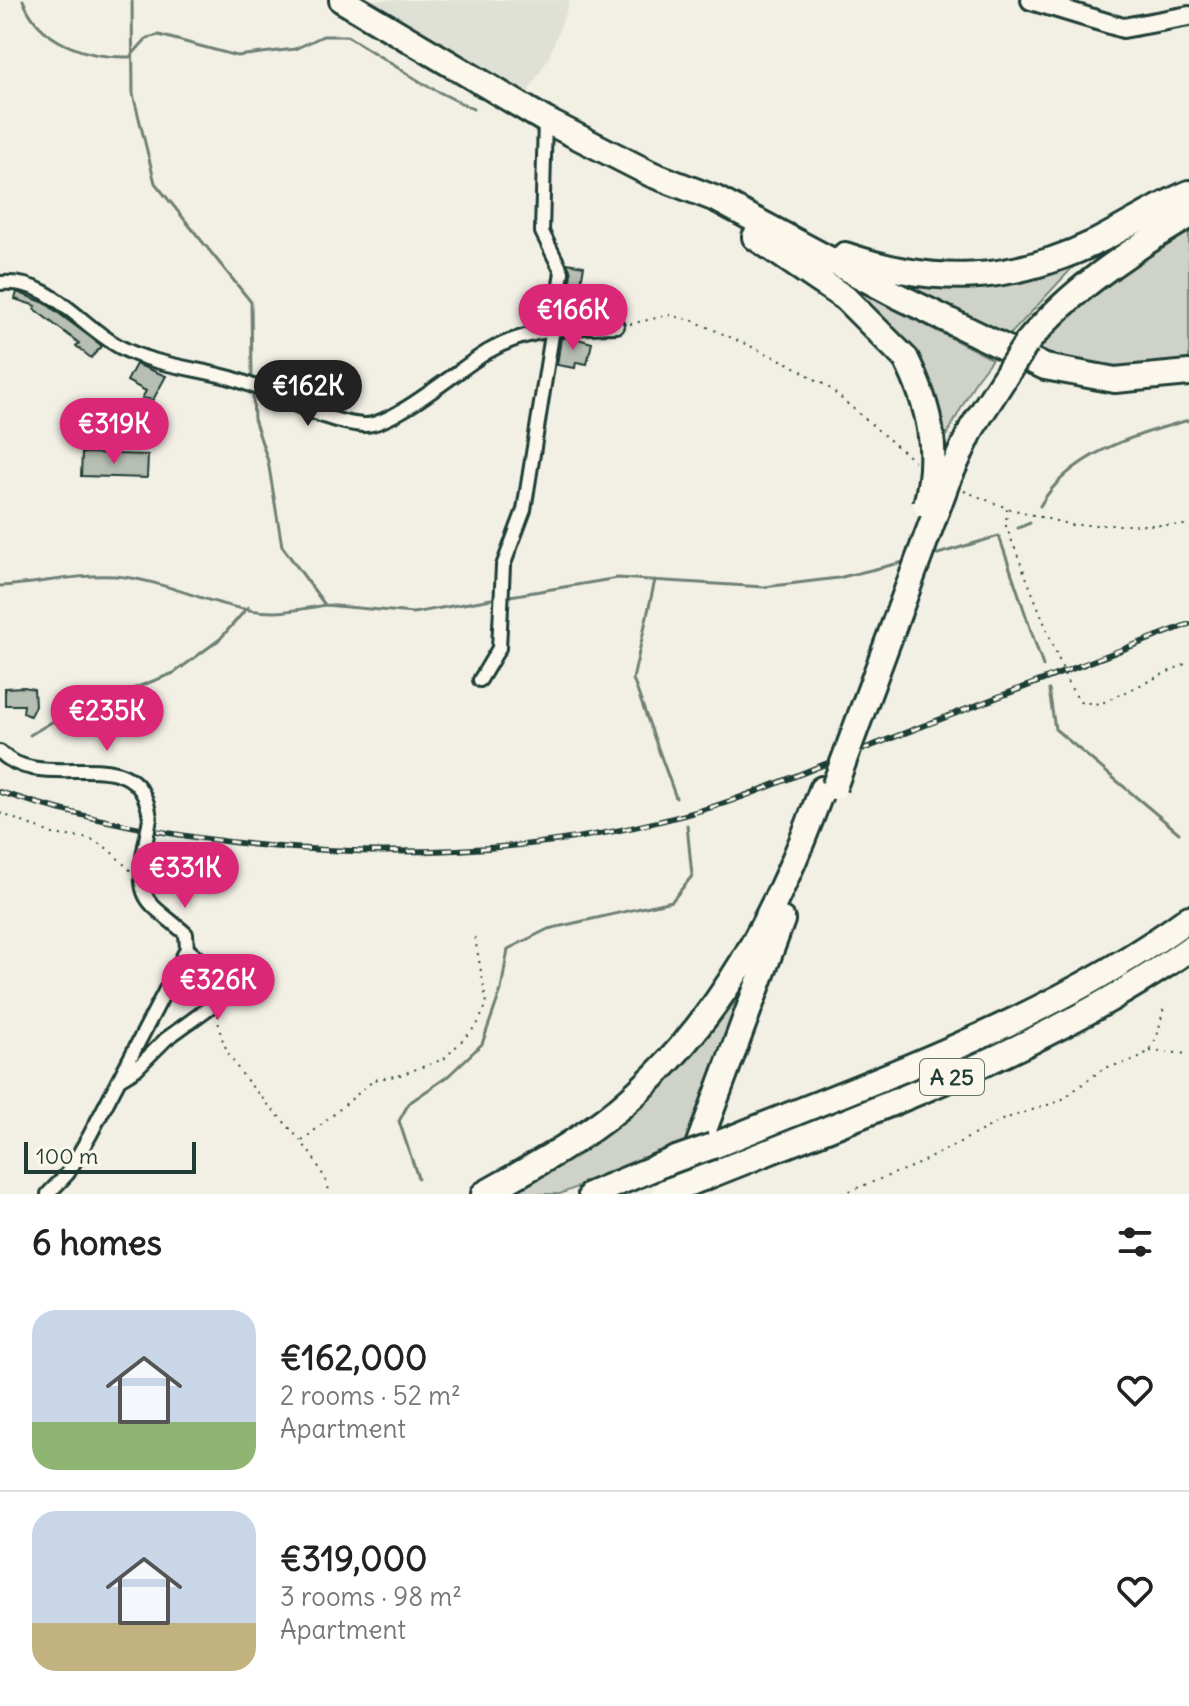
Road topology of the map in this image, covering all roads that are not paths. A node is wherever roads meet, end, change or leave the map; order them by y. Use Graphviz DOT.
graph roads {
  1 [pos="342,0"];
  2 [pos="1031,0"];
  3 [pos="1189,16"];
  4 [pos="545,120"];
  5 [pos="651,174"];
  6 [pos="1189,193"];
  7 [pos="1189,216"];
  8 [pos="790,236"];
  9 [pos="755,237"];
  10 [pos="0,283"];
  11 [pos="617,326"];
  12 [pos="555,328"];
  13 [pos="1189,373"];
  14 [pos="1189,383"];
  15 [pos="480,680"];
  16 [pos="0,752"];
  17 [pos="828,788"];
  18 [pos="1189,918"];
  19 [pos="187,949"];
  20 [pos="1189,949"];
  21 [pos="121,1078"];
  22 [pos="669,1193"];
  23 [pos="48,1194"];
  24 [pos="484,1194"];
  25 [pos="591,1194"];
  1 -- 4 [label="highway"];
  2 -- 3 [label="main road"];
  4 -- 5 [label="highway"];
  4 -- 12 [label="street"];
  5 -- 8 [label="highway"];
  5 -- 9 [label="highway"];
  6 -- 8 [label="highway"];
  7 -- 17 [label="highway, bridge"];
  8 -- 13 [label="highway"];
  9 -- 14 [label="highway"];
  9 -- 17 [label="highway, bridge"];
  10 -- 12 [label="street"];
  11 -- 12 [label="street"];
  12 -- 15 [label="street"];
  16 -- 19 [label="street, bridge"];
  17 -- 22 [label="highway"];
  17 -- 24 [label="highway"];
  18 -- 25 [label="highway, A 25, bridge"];
  19 -- 21 [label="street"];
  19 -- 21 [label="street"];
  20 -- 22 [label="highway, A 25, bridge"];
  21 -- 23 [label="street"];
}
